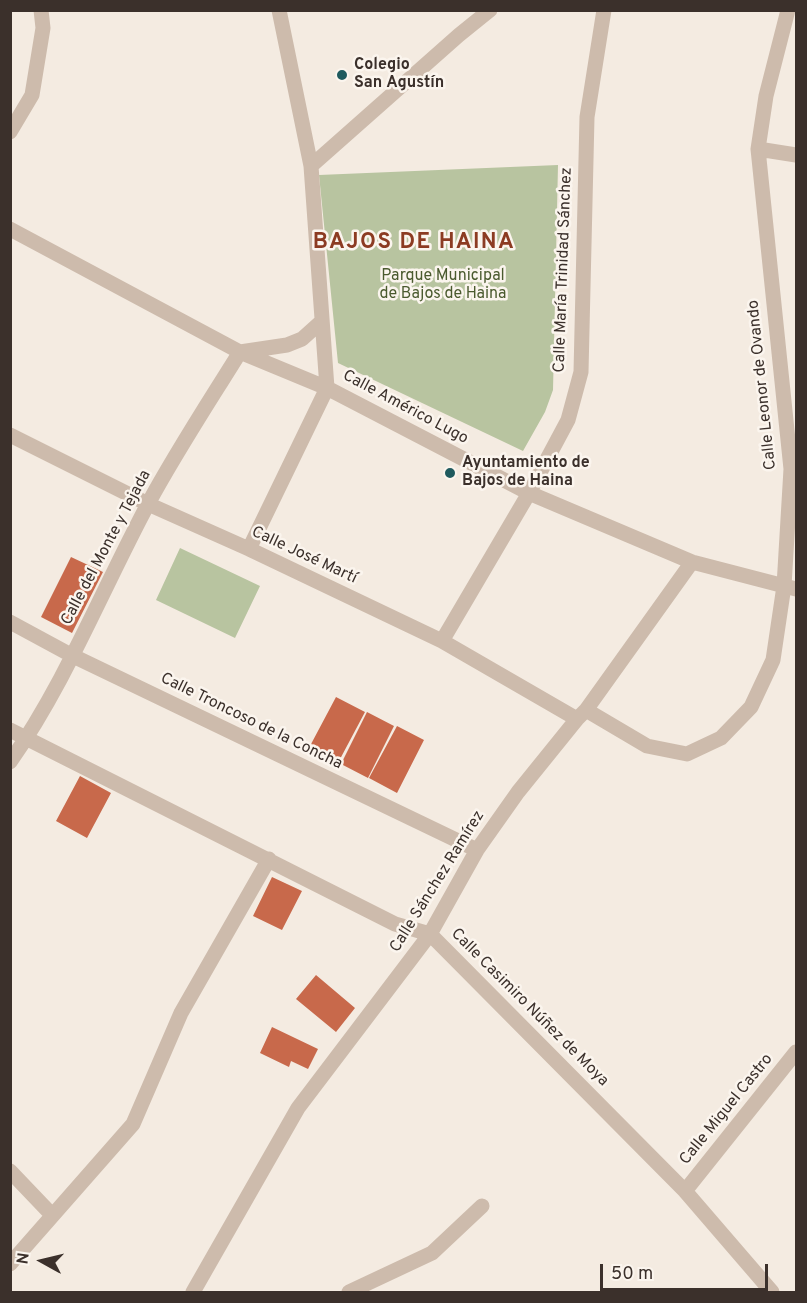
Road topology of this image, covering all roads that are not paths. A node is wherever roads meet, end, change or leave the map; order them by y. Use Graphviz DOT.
graph roads {
  1 [pos="41,10"];
  2 [pos="279,10"];
  3 [pos="490,10"];
  4 [pos="604,10"];
  5 [pos="788,10"];
  6 [pos="10,132"];
  7 [pos="758,149"];
  8 [pos="796,155"];
  9 [pos="311,166"];
  10 [pos="10,229"];
  11 [pos="322,321"];
  12 [pos="240,352"];
  13 [pos="327,388"];
  14 [pos="10,435"];
  15 [pos="529,493"];
  16 [pos="148,504"];
  17 [pos="249,549"];
  18 [pos="692,562"];
  19 [pos="790,587"];
  20 [pos="10,622"];
  21 [pos="441,641"];
  22 [pos="71,655"];
  23 [pos="581,714"];
  24 [pos="10,730"];
  25 [pos="27,738"];
  26 [pos="10,762"];
  27 [pos="477,850"];
  28 [pos="269,860"];
  29 [pos="430,934"];
  30 [pos="796,1052"];
  31 [pos="10,1171"];
  32 [pos="685,1191"];
  33 [pos="482,1206"];
  34 [pos="52,1215"];
  35 [pos="10,1264"];
  36 [pos="193,1293"];
  37 [pos="349,1293"];
  38 [pos="772,1293"];
  1 -- 6 [label="street"];
  2 -- 9 [label="street"];
  3 -- 9 [label="street"];
  4 -- 15 [label="street, Calle María Trinidad Sánchez"];
  5 -- 7 [label="street, Calle Leonor de Ovando"];
  7 -- 8 [label="street"];
  7 -- 19 [label="street, Calle Leonor de Ovando"];
  9 -- 11 [label="street"];
  10 -- 12 [label="street, Calle Américo Lugo"];
  11 -- 12 [label="street"];
  11 -- 13 [label="street"];
  12 -- 13 [label="street, Calle Américo Lugo"];
  12 -- 16 [label="street, Calle del Monte y Tejada"];
  13 -- 15 [label="street, Calle Américo Lugo"];
  13 -- 17 [label="street"];
  14 -- 16 [label="street, Calle José Martí"];
  15 -- 18 [label="street, Calle Américo Lugo"];
  15 -- 21 [label="street, Calle María Trinidad Sánchez"];
  16 -- 17 [label="street, Calle José Martí"];
  16 -- 22 [label="street, Calle del Monte y Tejada"];
  17 -- 21 [label="street, Calle José Martí"];
  18 -- 19 [label="street, Calle Américo Lugo"];
  18 -- 23 [label="street, Calle Sánchez Ramírez"];
  19 -- 23 [label="street, Calle Leonor de Ovando"];
  20 -- 22 [label="street, Calle Troncoso de la Concha"];
  21 -- 23 [label="street, Calle José Martí"];
  22 -- 25 [label="street, Calle del Monte y Tejada"];
  22 -- 27 [label="street, Calle Troncoso de la Concha"];
  23 -- 27 [label="street, Calle Sánchez Ramírez"];
  24 -- 25 [label="street, Calle Casimiro Núñez de Moya"];
  25 -- 26 [label="street, Calle del Monte y Tejada"];
  25 -- 28 [label="street, Calle Casimiro Núñez de Moya"];
  27 -- 29 [label="street, Calle Sánchez Ramírez"];
  28 -- 29 [label="street, Calle Casimiro Núñez de Moya"];
  28 -- 34 [label="street"];
  29 -- 32 [label="street, Calle Casimiro Núñez de Moya"];
  29 -- 36 [label="street, Calle Sánchez Ramírez"];
  30 -- 32 [label="street, Calle Miguel Castro"];
  31 -- 34 [label="street"];
  32 -- 38 [label="street, Calle Casimiro Núñez de Moya"];
  33 -- 37 [label="street"];
  34 -- 35 [label="street"];
}
